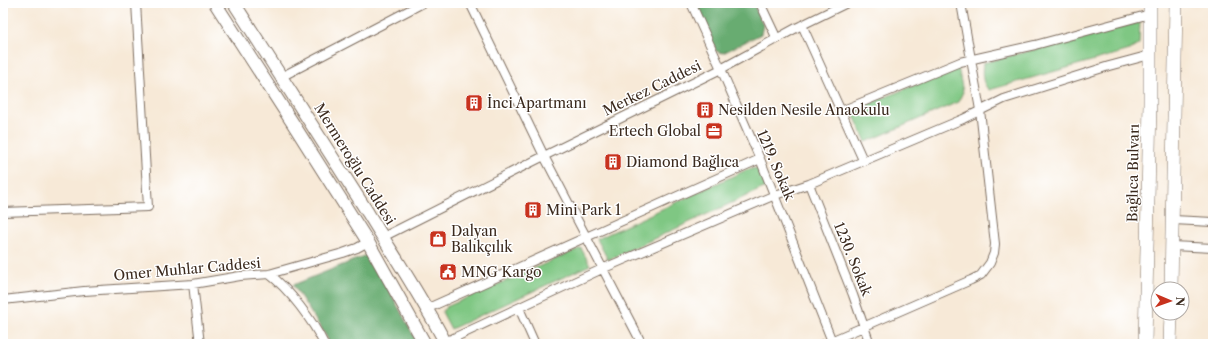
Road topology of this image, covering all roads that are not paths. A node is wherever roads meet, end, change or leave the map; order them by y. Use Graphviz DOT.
graph roads {
  1 [pos="136,3"];
  2 [pos="215,3"];
  3 [pos="234,3"];
  4 [pos="423,3"];
  5 [pos="470,3"];
  6 [pos="690,3"];
  7 [pos="760,3"];
  8 [pos="847,3"];
  9 [pos="961,3"];
  10 [pos="1176,3"];
  11 [pos="1150,8"];
  12 [pos="802,25"];
  13 [pos="777,39"];
  14 [pos="1150,55"];
  15 [pos="971,60"];
  16 [pos="721,69"];
  17 [pos="282,77"];
  18 [pos="980,110"];
  19 [pos="841,111"];
  20 [pos="544,156"];
  21 [pos="760,159"];
  22 [pos="863,160"];
  23 [pos="809,184"];
  24 [pos="775,195"];
  25 [pos="3,212"];
  26 [pos="1173,220"];
  27 [pos="1213,222"];
  28 [pos="383,237"];
  29 [pos="586,237"];
  30 [pos="368,242"];
  31 [pos="1172,246"];
  32 [pos="1213,248"];
  33 [pos="602,269"];
  34 [pos="270,274"];
  35 [pos="1171,281"];
  36 [pos="193,284"];
  37 [pos="3,300"];
  38 [pos="519,308"];
  39 [pos="426,309"];
  40 [pos="1171,321"];
  41 [pos="865,327"];
  42 [pos="833,342"];
  43 [pos="445,343"];
  44 [pos="200,344"];
  45 [pos="324,344"];
  46 [pos="425,344"];
  47 [pos="535,344"];
  48 [pos="642,344"];
  49 [pos="824,344"];
  50 [pos="870,344"];
  51 [pos="1145,344"];
  52 [pos="1170,344"];
  1 -- 25 [label="street"];
  2 -- 30 [label="main road"];
  3 -- 17 [label="main road, Mermeroğlu Caddesi"];
  4 -- 17 [label="street"];
  5 -- 20 [label="street"];
  6 -- 16 [label="street, 1219. Sokak"];
  7 -- 13 [label="street"];
  8 -- 12 [label="street, Merkez Caddesi"];
  9 -- 15 [label="street"];
  10 -- 26 [label="main road"];
  11 -- 14 [label="main road, Bağlıca Bulvarı"];
  11 -- 15 [label="street"];
  12 -- 13 [label="street, Merkez Caddesi"];
  12 -- 19 [label="street"];
  13 -- 16 [label="street, Merkez Caddesi"];
  14 -- 18 [label="street"];
  14 -- 51 [label="main road, Bağlıca Bulvarı"];
  15 -- 18 [label="street"];
  15 -- 19 [label="street"];
  16 -- 20 [label="street, Merkez Caddesi"];
  16 -- 21 [label="street, 1219. Sokak"];
  17 -- 28 [label="main road, Mermeroğlu Caddesi"];
  18 -- 22 [label="street"];
  18 -- 41 [label="street"];
  19 -- 22 [label="street"];
  20 -- 28 [label="street, Merkez Caddesi"];
  20 -- 29 [label="street"];
  21 -- 24 [label="street, 1219. Sokak"];
  21 -- 29 [label="street"];
  22 -- 23 [label="street"];
  23 -- 24 [label="street"];
  23 -- 41 [label="street, 1230. Sokak"];
  24 -- 33 [label="street"];
  24 -- 42 [label="street, 1219. Sokak"];
  26 -- 27 [label="street"];
  26 -- 31 [label="main road"];
  28 -- 39 [label="main road, Mermeroğlu Caddesi"];
  29 -- 33 [label="street"];
  29 -- 39 [label="street"];
  30 -- 34 [label="street, Omer Muhlar Caddesi"];
  30 -- 46 [label="main road"];
  31 -- 32 [label="street"];
  31 -- 35 [label="main road"];
  33 -- 38 [label="street"];
  33 -- 48 [label="street"];
  34 -- 36 [label="street, Omer Muhlar Caddesi"];
  34 -- 45 [label="street"];
  36 -- 37 [label="street, Omer Muhlar Caddesi"];
  36 -- 44 [label="street"];
  38 -- 43 [label="street"];
  38 -- 47 [label="street"];
  39 -- 43 [label="main road, Mermeroğlu Caddesi"];
  40 -- 52 [label="main road"];
  41 -- 42 [label="street"];
  41 -- 50 [label="street, 1230. Sokak"];
  42 -- 49 [label="street"];
}
